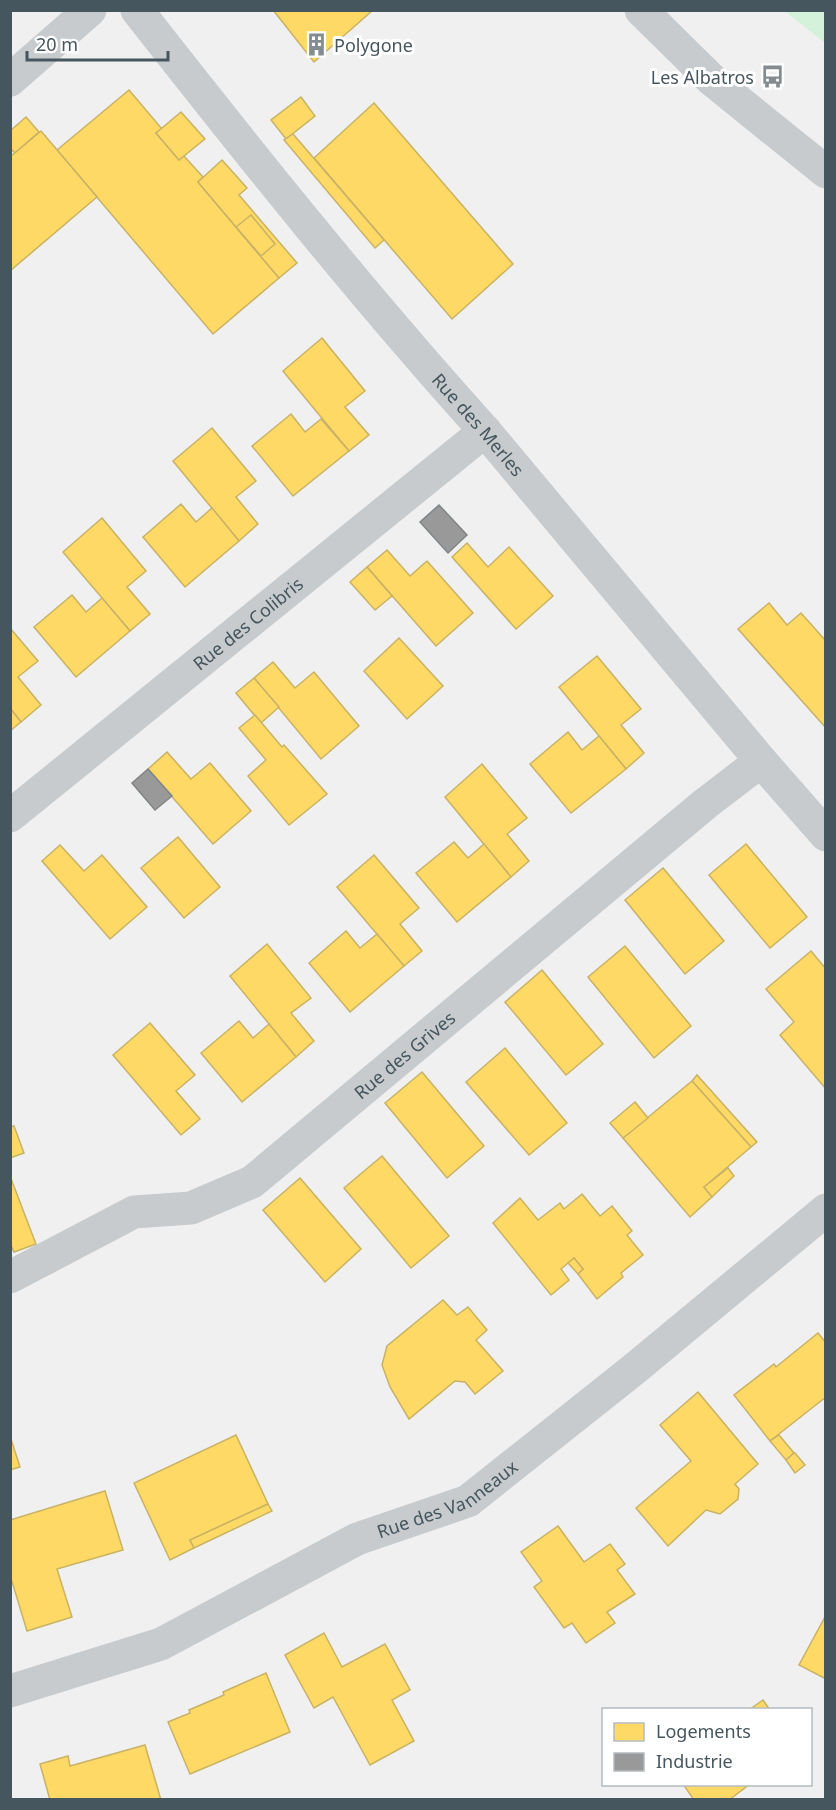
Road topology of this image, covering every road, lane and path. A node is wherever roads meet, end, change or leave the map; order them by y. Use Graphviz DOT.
graph roads {
  1 [pos="90,10"];
  2 [pos="137,10"];
  3 [pos="641,10"];
  4 [pos="10,80"];
  5 [pos="825,172"];
  6 [pos="485,431"];
  7 [pos="761,761"];
  8 [pos="10,816"];
  9 [pos="825,835"];
  10 [pos="825,1209"];
  11 [pos="10,1277"];
  12 [pos="10,1691"];
  1 -- 4 [label="street"];
  2 -- 6 [label="street, Rue des Merles"];
  3 -- 5 [label="street"];
  6 -- 7 [label="street, Rue des Merles"];
  6 -- 8 [label="street, Rue des Colibris"];
  7 -- 9 [label="street, Rue des Merles"];
  7 -- 11 [label="street, Rue des Grives"];
  10 -- 12 [label="street, Rue des Vanneaux"];
}
